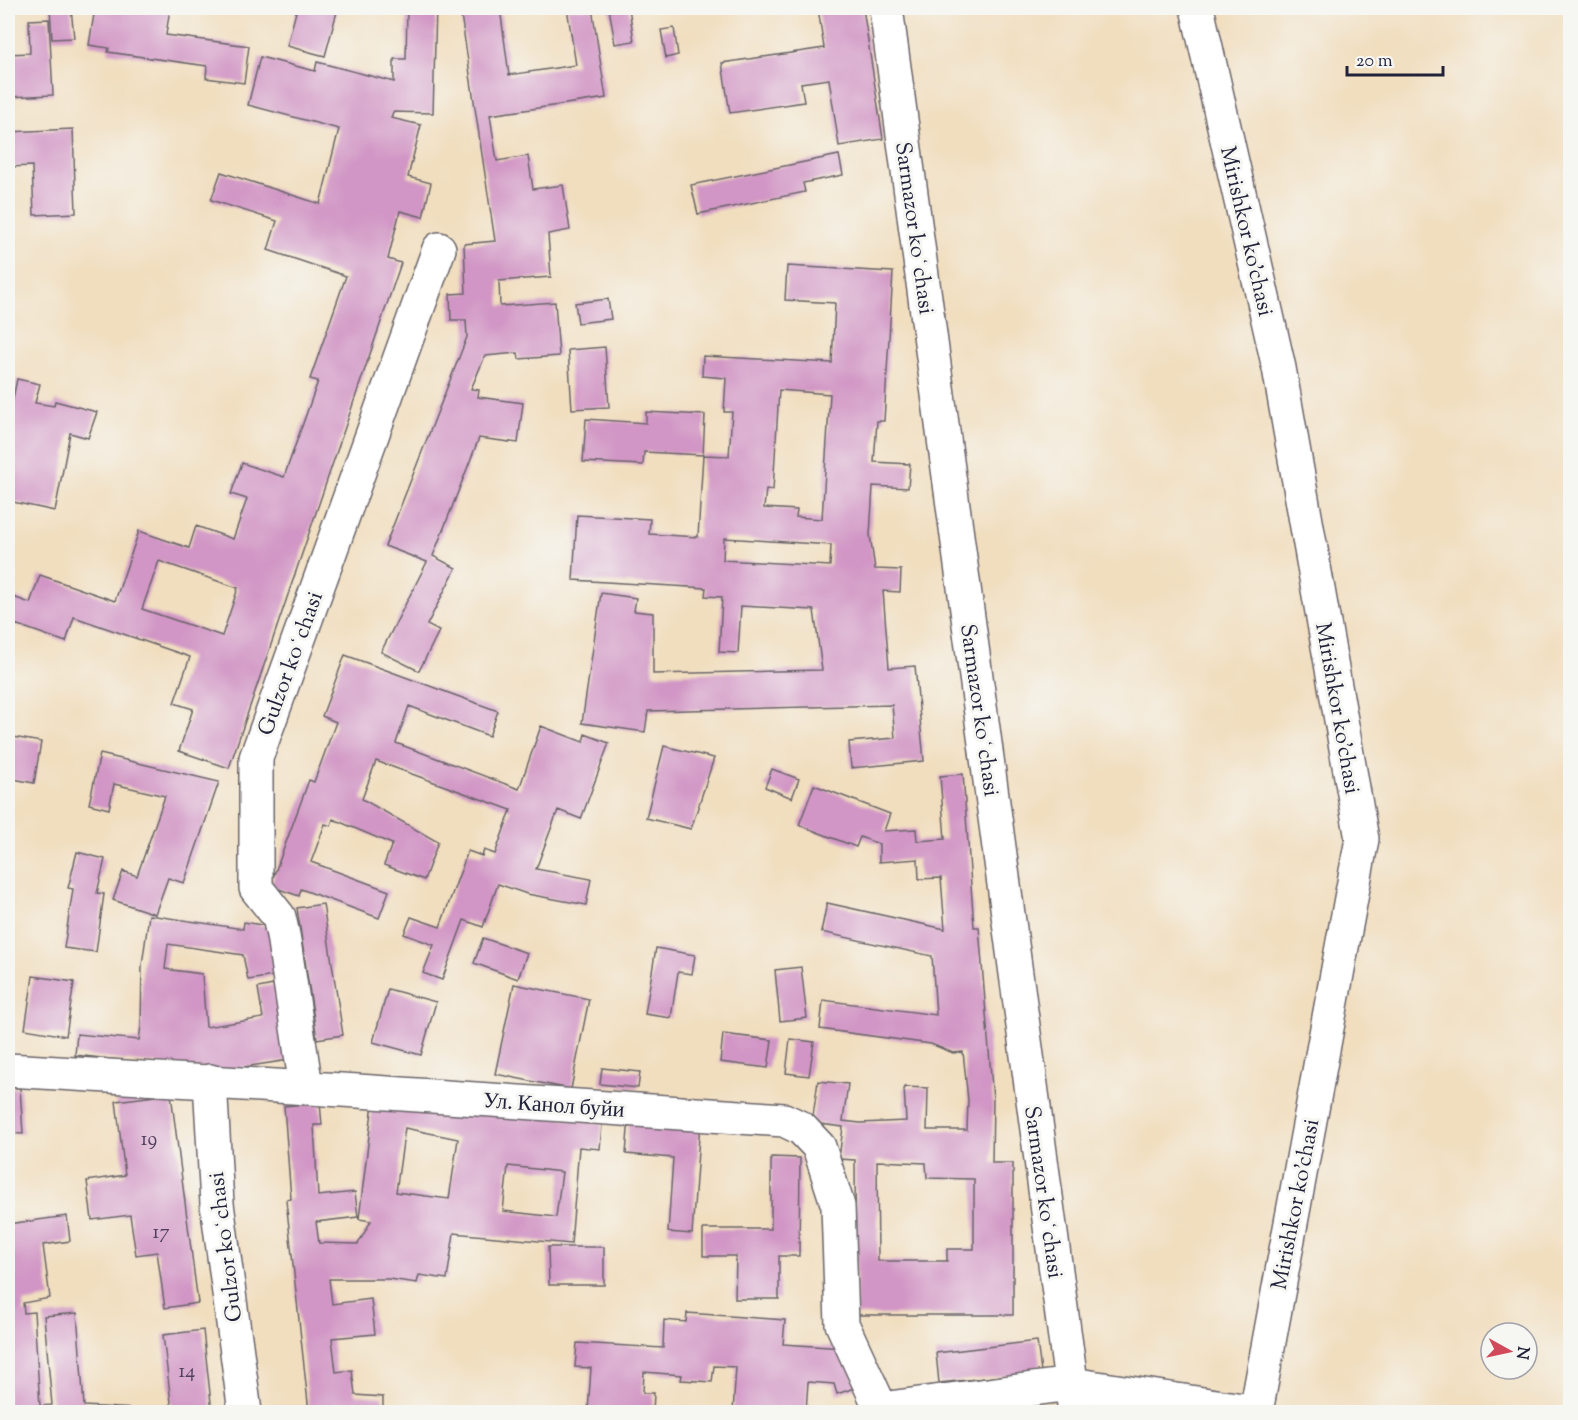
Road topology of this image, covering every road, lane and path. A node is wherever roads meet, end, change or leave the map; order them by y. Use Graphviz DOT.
graph roads {
  1 [pos="886,8"];
  2 [pos="1197,8"];
  3 [pos="439,249"];
  4 [pos="8,1070"];
  5 [pos="210,1081"];
  6 [pos="306,1087"];
  7 [pos="1073,1399"];
  8 [pos="880,1411"];
  9 [pos="1256,1412"];
  10 [pos="245,1413"];
  1 -- 7 [label="street, Sarmazor koʻchasi"];
  2 -- 9 [label="street, Mirishkor ko'chasi"];
  3 -- 6 [label="street, Gulzor koʻchasi"];
  4 -- 5 [label="street, Ул. Канол буйи"];
  5 -- 6 [label="street, Ул. Канол буйи"];
  5 -- 10 [label="street, Gulzor koʻchasi"];
  6 -- 8 [label="street, Ул. Канол буйи"];
  7 -- 8 [label="street, Mirishkor ko'chasi"];
  7 -- 9 [label="street, Mirishkor ko'chasi"];
}
